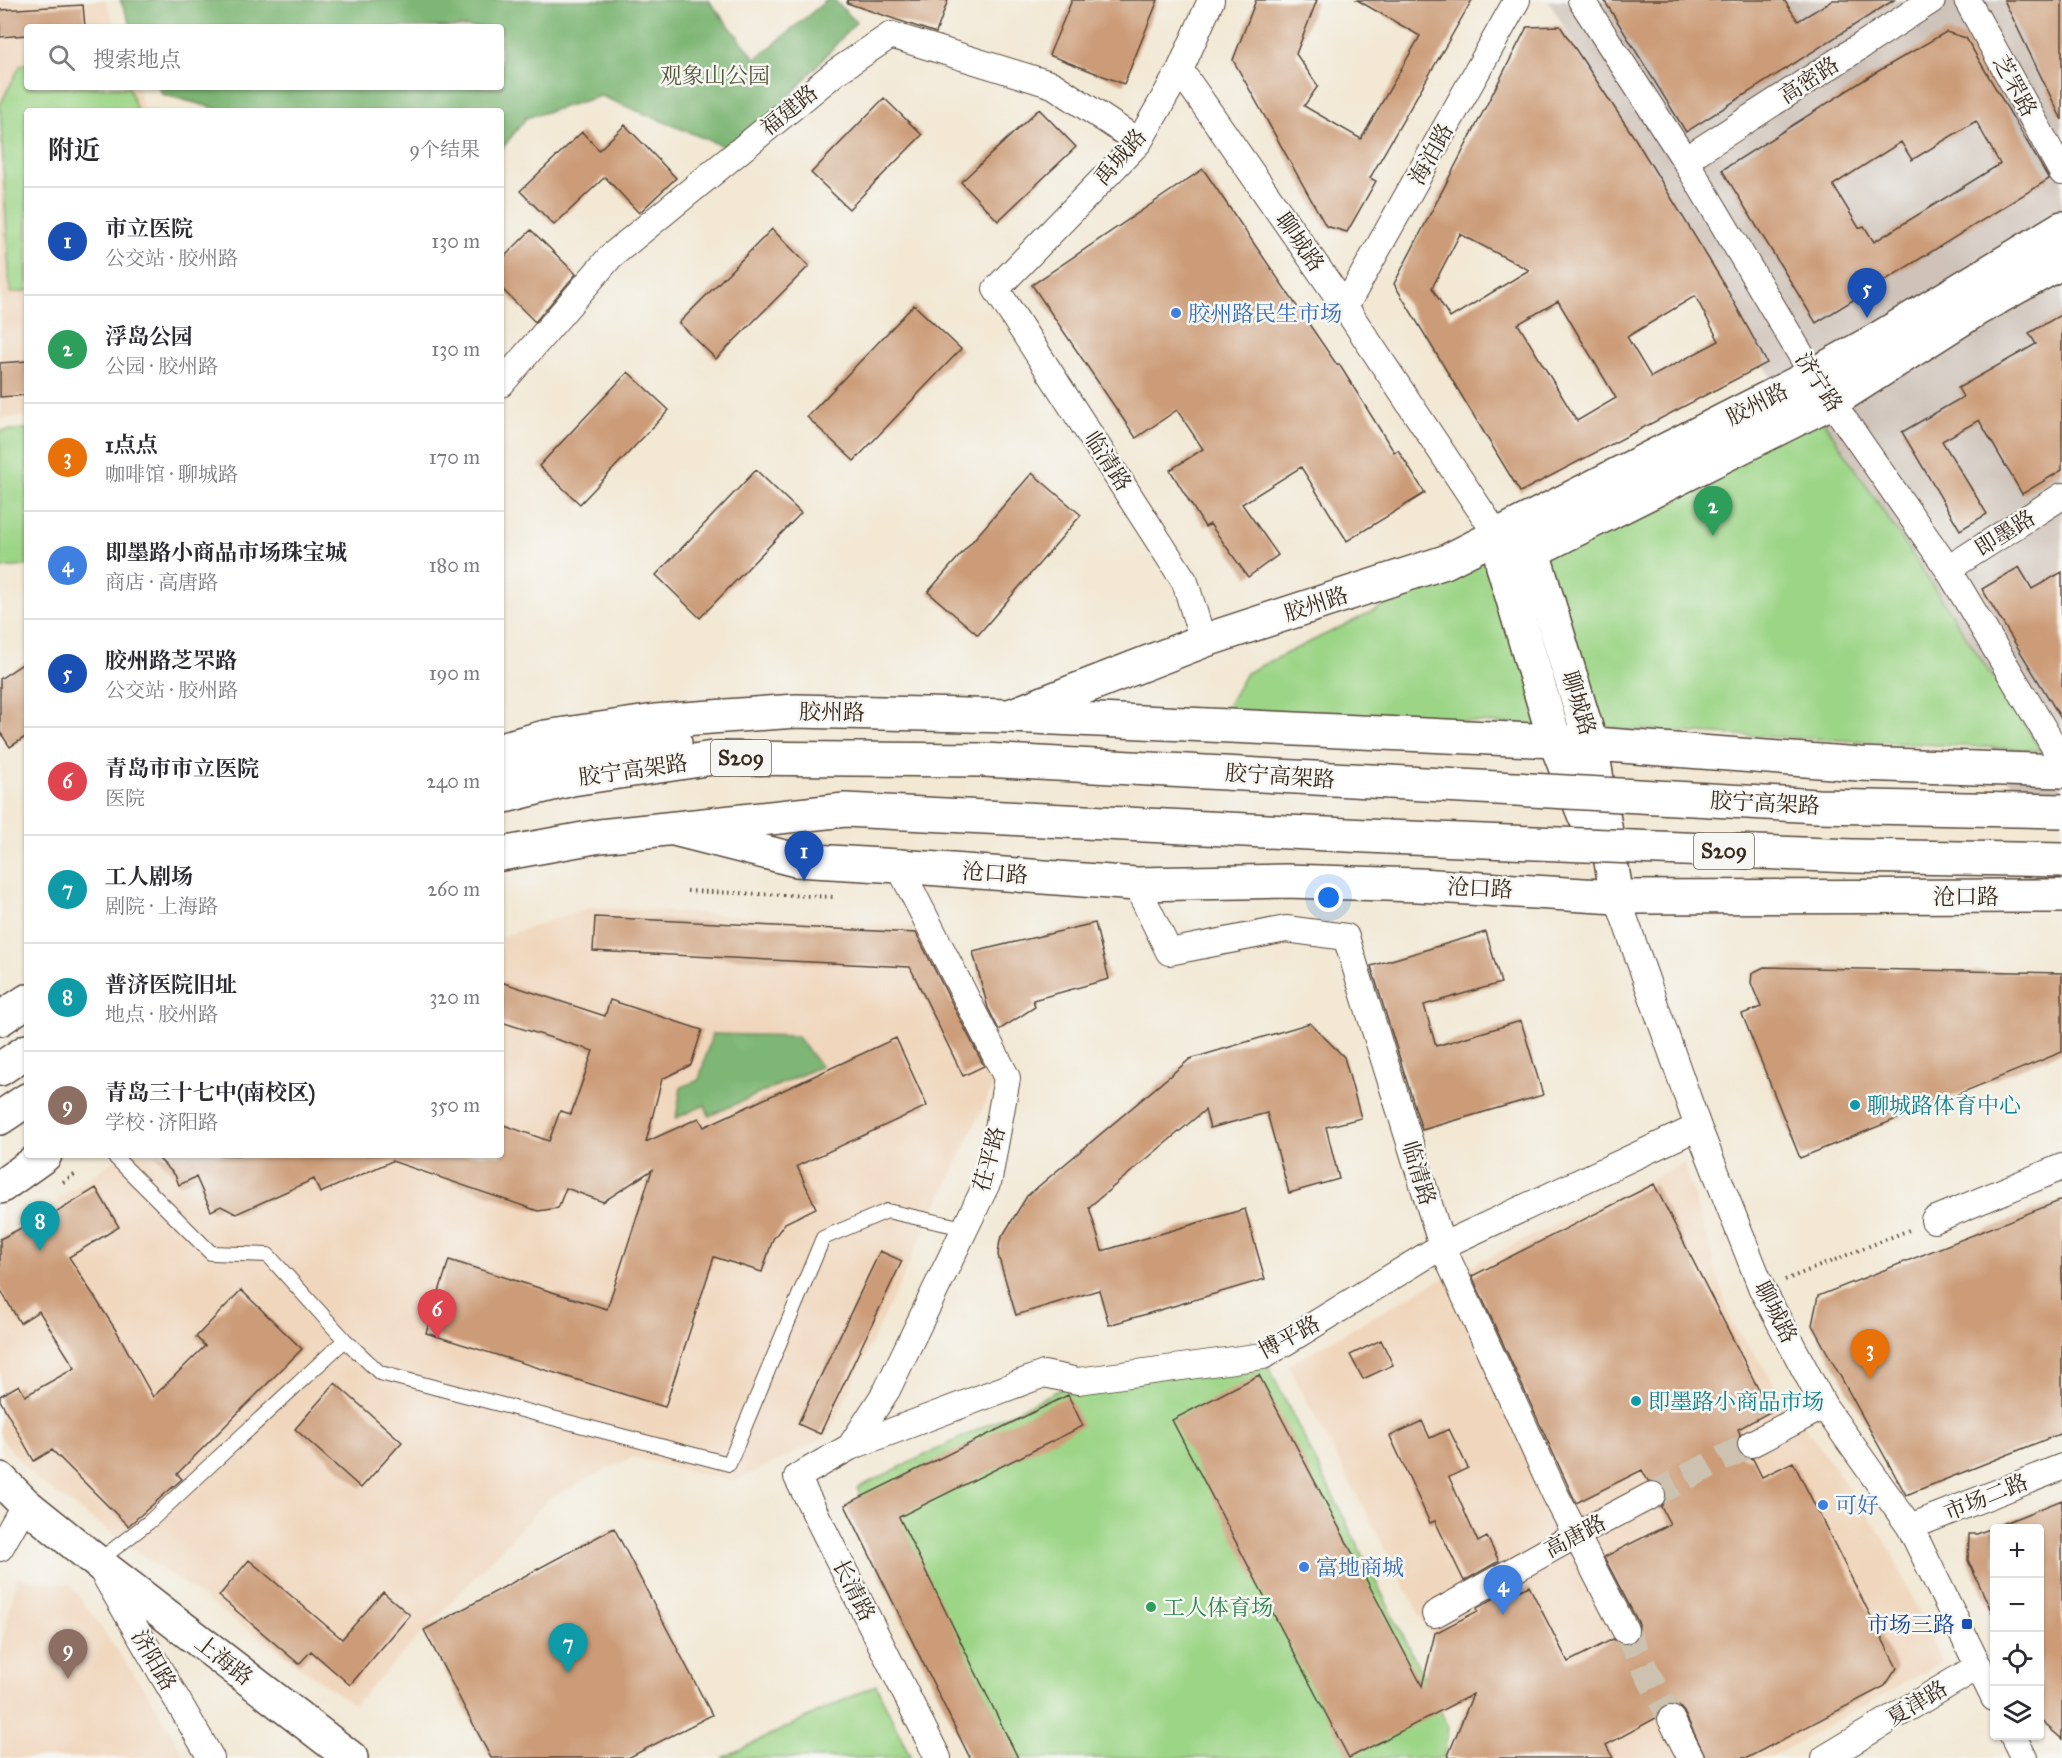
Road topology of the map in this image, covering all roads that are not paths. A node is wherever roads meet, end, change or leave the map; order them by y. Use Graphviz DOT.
graph roads {
  1 [pos="1211,0"];
  2 [pos="1517,0"];
  3 [pos="1581,0"];
  4 [pos="1932,0"];
  5 [pos="1967,0"];
  6 [pos="1180,70"];
  7 [pos="1138,142"];
  8 [pos="1685,160"];
  9 [pos="2062,172"];
  10 [pos="2062,228"];
  11 [pos="2062,262"];
  12 [pos="996,289"];
  13 [pos="1345,307"];
  14 [pos="1813,375"];
  15 [pos="504,381"];
  16 [pos="1832,402"];
  17 [pos="2062,496"];
  18 [pos="1500,551"];
  19 [pos="1533,552"];
  20 [pos="1948,569"];
  21 [pos="1203,641"];
  22 [pos="1010,716"];
  23 [pos="1555,741"];
  24 [pos="1591,744"];
  25 [pos="504,748"];
  26 [pos="984,760"];
  27 [pos="2062,760"];
  28 [pos="504,765"];
  29 [pos="2062,771"];
  30 [pos="504,796"];
  31 [pos="2062,811"];
  32 [pos="674,829"];
  33 [pos="534,846"];
  34 [pos="504,853"];
  35 [pos="2062,860"];
  36 [pos="504,864"];
  37 [pos="899,866"];
  38 [pos="1136,884"];
  39 [pos="2062,896"];
  40 [pos="1617,897"];
  41 [pos="24,1003"];
  42 [pos="0,1019"];
  43 [pos="24,1053"];
  44 [pos="0,1069"];
  45 [pos="24,1102"];
  46 [pos="0,1118"];
  47 [pos="1698,1127"];
  48 [pos="41,1158"];
  49 [pos="116,1158"];
  50 [pos="2062,1167"];
  51 [pos="0,1187"];
  52 [pos="1934,1220"];
  53 [pos="964,1228"];
  54 [pos="1442,1246"];
  55 [pos="345,1340"];
  56 [pos="1824,1406"];
  57 [pos="1751,1444"];
  58 [pos="850,1447"];
  59 [pos="2062,1467"];
  60 [pos="0,1479"];
  61 [pos="1652,1495"];
  62 [pos="14,1508"];
  63 [pos="1910,1527"];
  64 [pos="1576,1535"];
  65 [pos="0,1548"];
  66 [pos="97,1562"];
  67 [pos="1435,1614"];
  68 [pos="1625,1630"];
  69 [pos="1978,1666"];
  70 [pos="1990,1689"];
  71 [pos="1671,1719"];
  72 [pos="2015,1740"];
  73 [pos="211,1758"];
  74 [pos="351,1758"];
  75 [pos="938,1758"];
  76 [pos="1691,1758"];
  77 [pos="1825,1758"];
  78 [pos="2024,1758"];
  1 -- 6 [label="street, 禹城路"];
  2 -- 13 [label="street, 海泊路"];
  3 -- 8 [label="street, 济宁路"];
  4 -- 8 [label="street, 高密路"];
  5 -- 9 [label="street, 芝罘路"];
  6 -- 7 [label="street, 禹城路"];
  6 -- 13 [label="street, 聊城路"];
  7 -- 12 [label="street, 禹城路"];
  7 -- 15 [label="street, 福建路"];
  8 -- 14 [label="street, 济宁路"];
  10 -- 14 [label="main road, 胶州路"];
  11 -- 16 [label="main road, 胶州路"];
  12 -- 21 [label="street, 临清路"];
  13 -- 18 [label="street, 聊城路"];
  14 -- 16 [label="street, 济宁路"];
  14 -- 18 [label="main road, 胶州路"];
  16 -- 19 [label="main road, 胶州路"];
  16 -- 20 [label="street, 济宁路"];
  17 -- 20 [label="street, 即墨路"];
  18 -- 19 [label="main road"];
  18 -- 21 [label="main road, 胶州路"];
  18 -- 23 [label="main road, 聊城路"];
  19 -- 24 [label="main road, 聊城路"];
  20 -- 27 [label="street, 济宁路"];
  21 -- 22 [label="main road, 胶州路"];
  22 -- 23 [label="main road"];
  22 -- 25 [label="main road, 胶州路"];
  23 -- 24 [label="main road"];
  23 -- 40 [label="main road, 聊城路"];
  24 -- 29 [label="main road"];
  24 -- 40 [label="main road, 聊城路"];
  26 -- 28 [label="main road"];
  26 -- 30 [label="main road, 胶宁高架路 / S209"];
  26 -- 31 [label="main road, 胶宁高架路 / S209, bridge"];
  32 -- 33 [label="main road, S209"];
  32 -- 35 [label="main road, S209, bridge"];
  32 -- 37 [label="main road"];
  33 -- 34 [label="main road, S209"];
  33 -- 36 [label="main road"];
  37 -- 38 [label="main road, 沧口路"];
  37 -- 53 [label="street, 茌平路"];
  38 -- 40 [label="main road, 沧口路"];
  38 -- 54 [label="street, 临清路"];
  39 -- 40 [label="main road, 沧口路"];
  40 -- 47 [label="street, 聊城路"];
  41 -- 42 [label="main road"];
  43 -- 44 [label="main road"];
  45 -- 46 [label="main road"];
  47 -- 54 [label="street, 博平路"];
  47 -- 56 [label="street, 聊城路"];
  48 -- 51 [label="main road"];
  49 -- 55 [label="lane"];
  50 -- 52 [label="street"];
  53 -- 55 [label="lane"];
  53 -- 58 [label="street, 茌平路"];
  54 -- 58 [label="street, 博平路"];
  54 -- 64 [label="street, 临清路"];
  55 -- 66 [label="lane"];
  56 -- 57 [label="street"];
  56 -- 63 [label="street, 聊城路"];
  58 -- 75 [label="street, 长清路"];
  59 -- 63 [label="street, 市场二路"];
  60 -- 62 [label="main road, 上海路"];
  61 -- 64 [label="street, 高唐路"];
  62 -- 65 [label="street"];
  62 -- 66 [label="main road, 上海路"];
  63 -- 69 [label="street, 聊城路"];
  64 -- 67 [label="street, 高唐路"];
  64 -- 68 [label="street, 临清路"];
  66 -- 73 [label="street, 济阳路"];
  66 -- 74 [label="main road, 上海路"];
  69 -- 70 [label="street, 聊城路"];
  69 -- 77 [label="street, 夏津路"];
  71 -- 76 [label="street"];
  72 -- 78 [label="street"];
}
